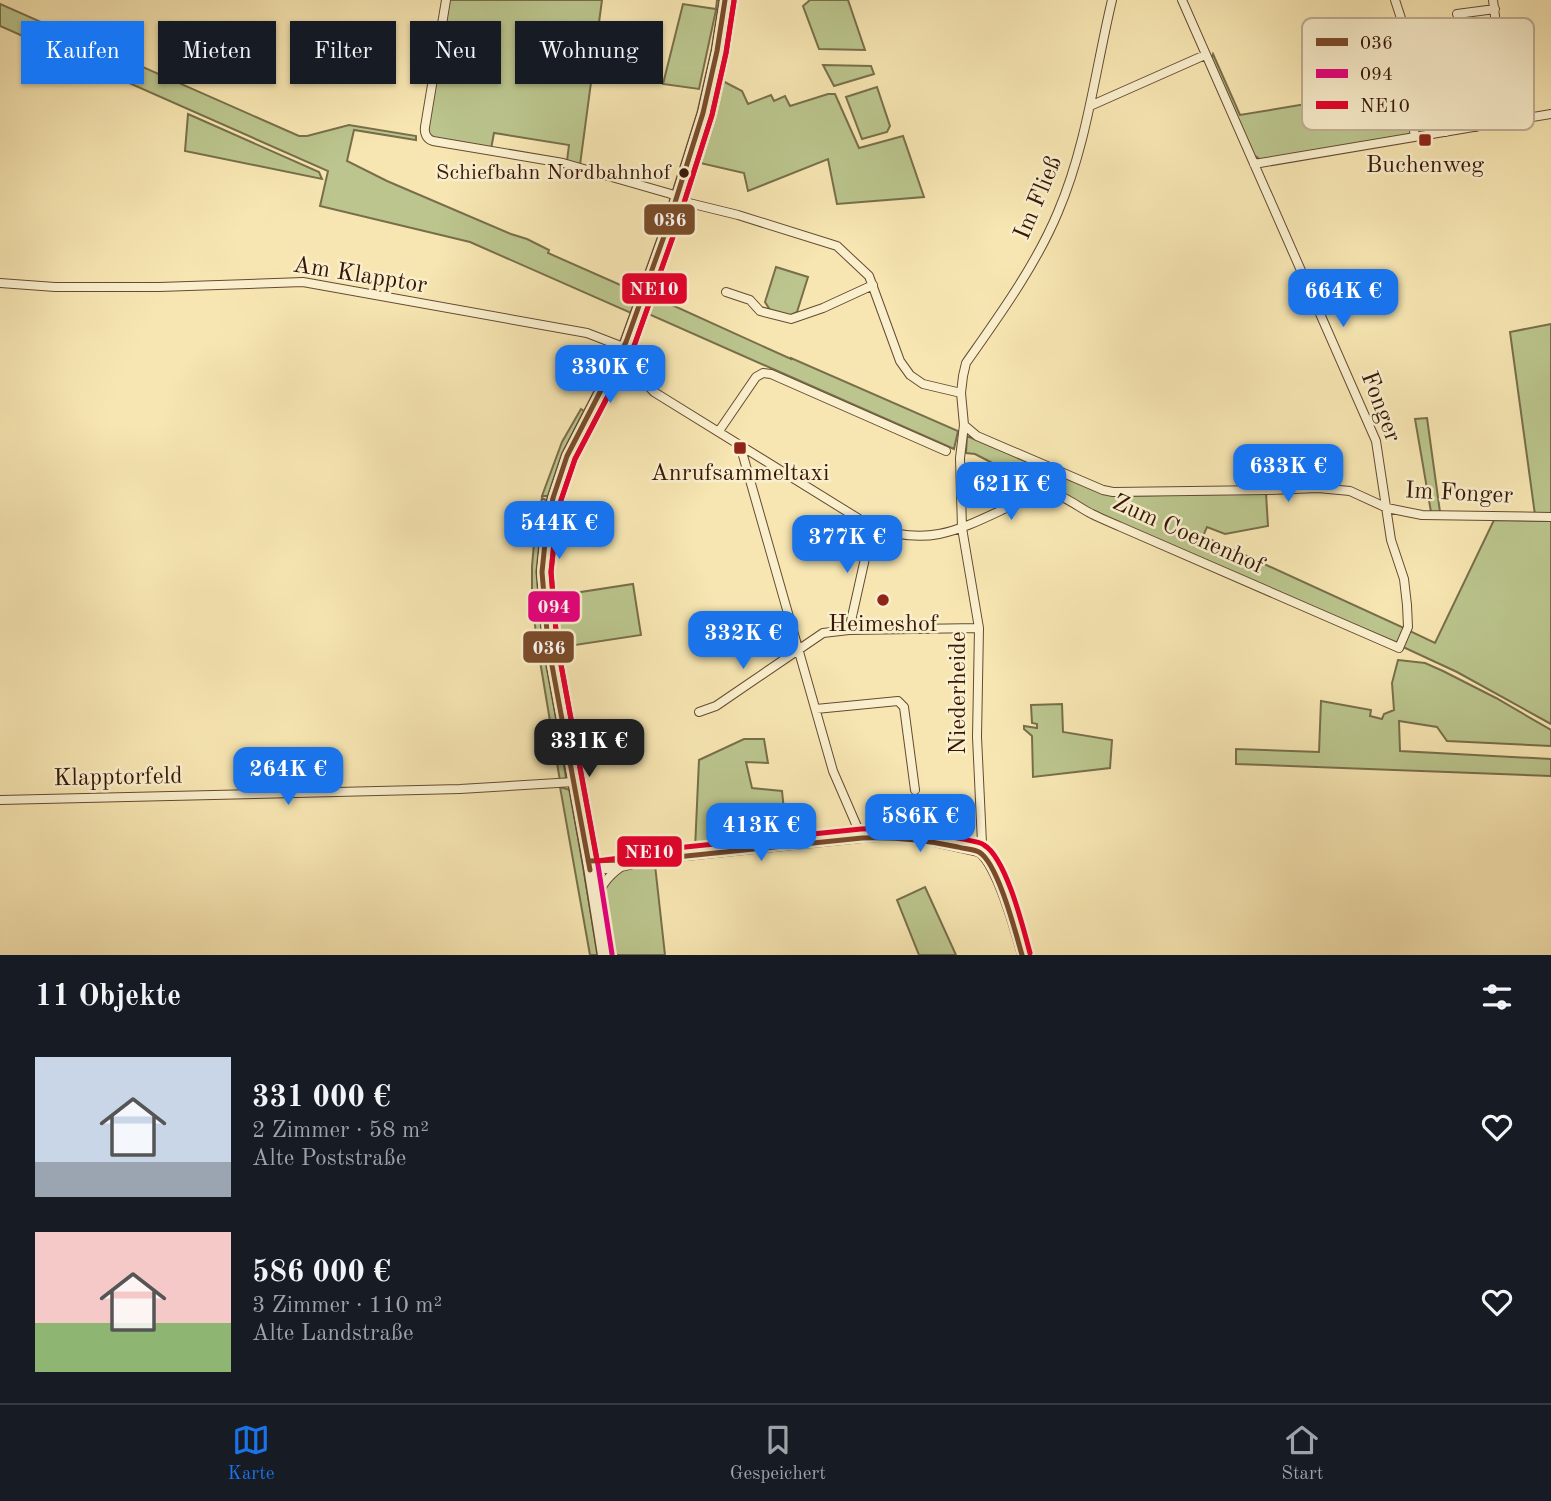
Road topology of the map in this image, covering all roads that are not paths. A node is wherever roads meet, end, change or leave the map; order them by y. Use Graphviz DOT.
graph roads {
  1 [pos="446,0"];
  2 [pos="725,0"];
  3 [pos="1112,0"];
  4 [pos="1182,0"];
  5 [pos="1395,0"];
  6 [pos="1494,4"];
  7 [pos="1457,14"];
  8 [pos="1401,18"];
  9 [pos="1205,55"];
  10 [pos="1090,106"];
  11 [pos="1414,130"];
  12 [pos="1458,130"];
  13 [pos="1446,132"];
  14 [pos="1415,137"];
  15 [pos="1254,164"];
  16 [pos="677,197"];
  17 [pos="0,283"];
  18 [pos="873,285"];
  19 [pos="726,292"];
  20 [pos="623,357"];
  21 [pos="961,393"];
  22 [pos="964,425"];
  23 [pos="719,431"];
  24 [pos="740,445"];
  25 [pos="946,451"];
  26 [pos="1387,508"];
  27 [pos="1551,517"];
  28 [pos="872,527"];
  29 [pos="962,528"];
  30 [pos="979,628"];
  31 [pos="849,630"];
  32 [pos="1399,648"];
  33 [pos="799,649"];
  34 [pos="816,709"];
  35 [pos="699,712"];
  36 [pos="573,782"];
  37 [pos="915,790"];
  38 [pos="0,800"];
  39 [pos="862,838"];
  40 [pos="979,852"];
  41 [pos="657,859"];
  42 [pos="589,865"];
  43 [pos="621,867"];
  44 [pos="598,928"];
  45 [pos="603,955"];
  46 [pos="1022,955"];
  1 -- 16 [label="street"];
  2 -- 16 [label="street"];
  3 -- 10 [label="street, Im Fließ"];
  4 -- 9 [label="street, Fonger"];
  5 -- 8 [label="street"];
  6 -- 7 [label="street"];
  9 -- 10 [label="street"];
  9 -- 15 [label="street, Fonger"];
  10 -- 21 [label="street, Im Fließ"];
  11 -- 14 [label="street"];
  12 -- 13 [label="street"];
  13 -- 14 [label="street"];
  14 -- 15 [label="street"];
  15 -- 26 [label="street, Fonger"];
  16 -- 18 [label="street"];
  16 -- 20 [label="street"];
  17 -- 20 [label="street, Am Klapptor"];
  18 -- 19 [label="street"];
  18 -- 21 [label="street"];
  20 -- 23 [label="street, Am Klapptor"];
  20 -- 36 [label="street"];
  21 -- 22 [label="street, Niederheide"];
  22 -- 26 [label="street, Im Fonger"];
  22 -- 29 [label="street, Niederheide"];
  23 -- 24 [label="street, Am Klapptor"];
  23 -- 25 [label="street"];
  24 -- 28 [label="street, Zum Coenenhof"];
  24 -- 33 [label="street"];
  26 -- 27 [label="street, Im Fonger"];
  26 -- 32 [label="street, Fonger"];
  28 -- 29 [label="street, Zum Coenenhof"];
  28 -- 31 [label="street"];
  29 -- 30 [label="street, Niederheide"];
  29 -- 32 [label="street, Zum Coenenhof"];
  30 -- 31 [label="street"];
  30 -- 40 [label="street, Niederheide"];
  31 -- 33 [label="street"];
  33 -- 34 [label="street"];
  33 -- 35 [label="street"];
  34 -- 37 [label="street"];
  34 -- 39 [label="street"];
  36 -- 38 [label="street, Klapptorfeld"];
  36 -- 42 [label="street"];
  39 -- 40 [label="street"];
  39 -- 41 [label="street"];
  40 -- 46 [label="street"];
  41 -- 42 [label="street"];
  41 -- 43 [label="street"];
  42 -- 43 [label="street"];
  42 -- 44 [label="street"];
  43 -- 44 [label="street"];
  44 -- 45 [label="street"];
}
